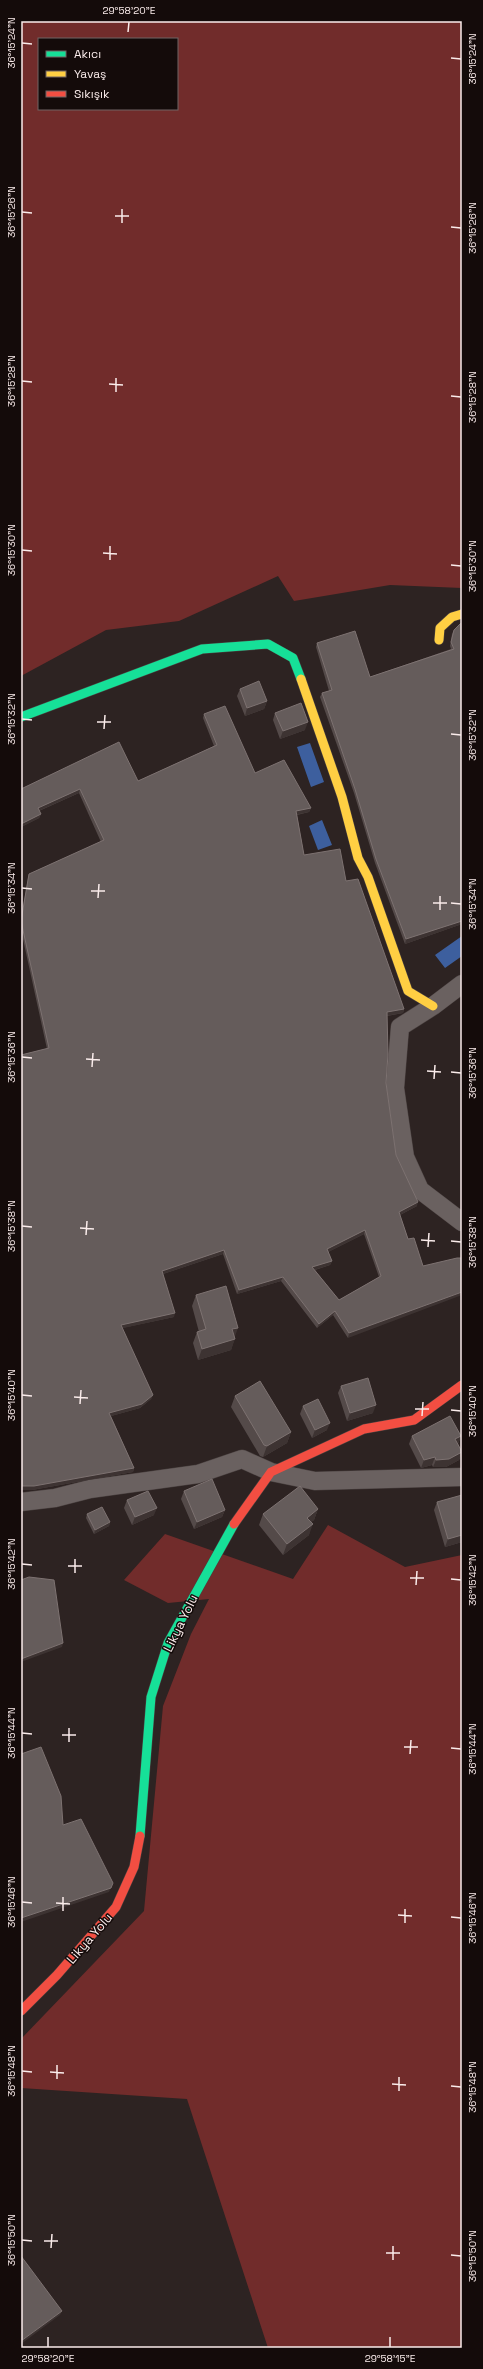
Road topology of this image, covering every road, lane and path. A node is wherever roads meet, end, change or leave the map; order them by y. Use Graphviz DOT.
graph roads {
  1 [pos="462,614"];
  2 [pos="439,640"];
  3 [pos="21,717"];
  4 [pos="462,984"];
  5 [pos="433,1006"];
  6 [pos="462,1222"];
  7 [pos="462,1385"];
  8 [pos="271,1472"];
  9 [pos="462,1477"];
  10 [pos="21,1502"];
  11 [pos="21,2011"];
  1 -- 2 [label="street"];
  3 -- 5 [label="street"];
  4 -- 5 [label="street"];
  5 -- 6 [label="street"];
  7 -- 8 [label="street"];
  8 -- 9 [label="street"];
  8 -- 10 [label="street"];
  8 -- 11 [label="street, Likya Yolu"];
}
